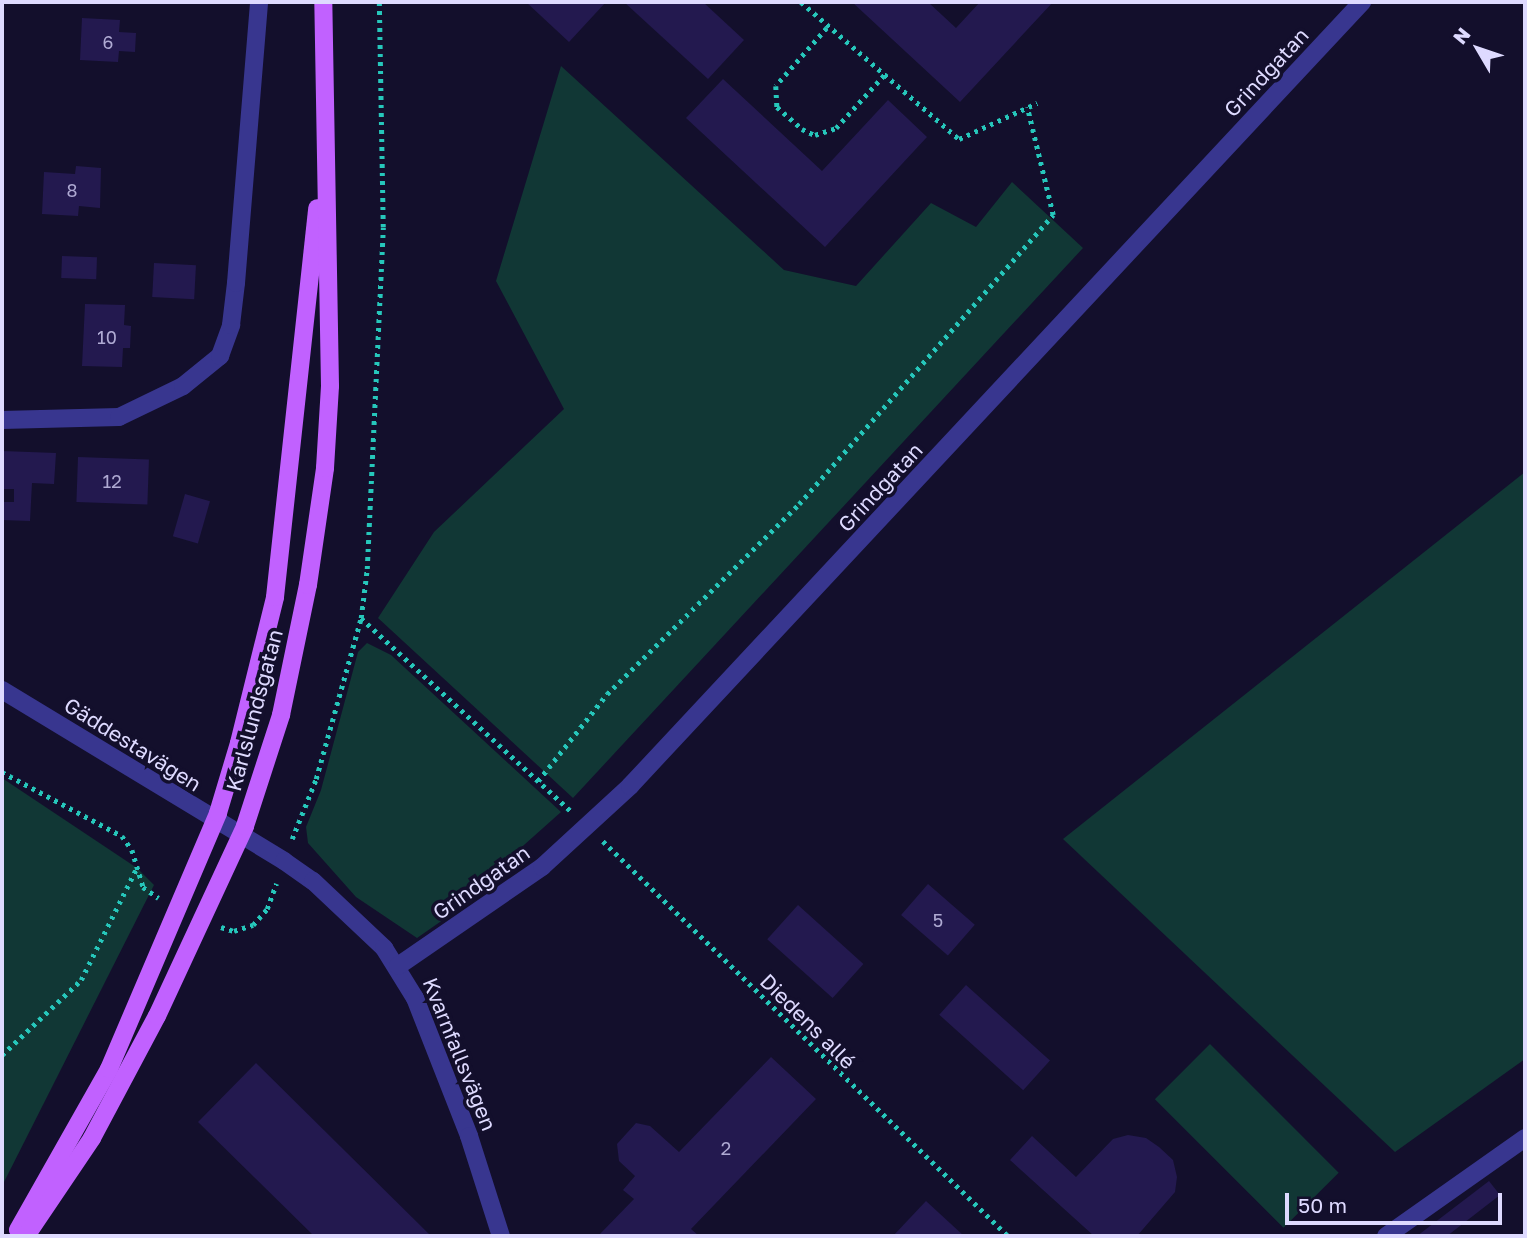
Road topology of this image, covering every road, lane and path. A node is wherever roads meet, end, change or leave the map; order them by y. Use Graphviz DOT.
graph roads {
  1 [pos="259,2"];
  2 [pos="323,2"];
  3 [pos="801,2"];
  4 [pos="1362,2"];
  5 [pos="827,28"];
  6 [pos="884,75"];
  7 [pos="1037,103"];
  8 [pos="1027,107"];
  9 [pos="323,141"];
  10 [pos="2,420"];
  11 [pos="360,618"];
  12 [pos="2,690"];
  13 [pos="538,781"];
  14 [pos="215,821"];
  15 [pos="588,826"];
  16 [pos="241,836"];
  17 [pos="137,868"];
  18 [pos="398,966"];
  19 [pos="2,1055"];
  20 [pos="1525,1138"];
  21 [pos="496,1234"];
  22 [pos="15,1236"];
  23 [pos="26,1236"];
  24 [pos="1008,1236"];
  25 [pos="1386,1236"];
  1 -- 10 [label="street"];
  2 -- 9 [label="main road, Karlslundsgatan"];
  3 -- 5 [label="path"];
  4 -- 15 [label="street, Grindgatan"];
  5 -- 6 [label="path"];
  5 -- 6 [label="path"];
  6 -- 8 [label="path"];
  7 -- 8 [label="path"];
  8 -- 13 [label="path"];
  9 -- 14 [label="main road, Karlslundsgatan"];
  9 -- 16 [label="main road, Karlslundsgatan"];
  11 -- 13 [label="path, Diedens allé"];
  12 -- 14 [label="street, Gäddestavägen"];
  13 -- 15 [label="path, Diedens allé"];
  14 -- 16 [label="street, Gäddestavägen"];
  14 -- 22 [label="main road, Karlslundsgatan"];
  15 -- 18 [label="street, Grindgatan"];
  15 -- 24 [label="path, Diedens allé"];
  16 -- 18 [label="street, Kvarnfallsvägen"];
  16 -- 23 [label="main road, Karlslundsgatan"];
  17 -- 19 [label="path"];
  18 -- 21 [label="street, Kvarnfallsvägen"];
  20 -- 25 [label="street"];
}
